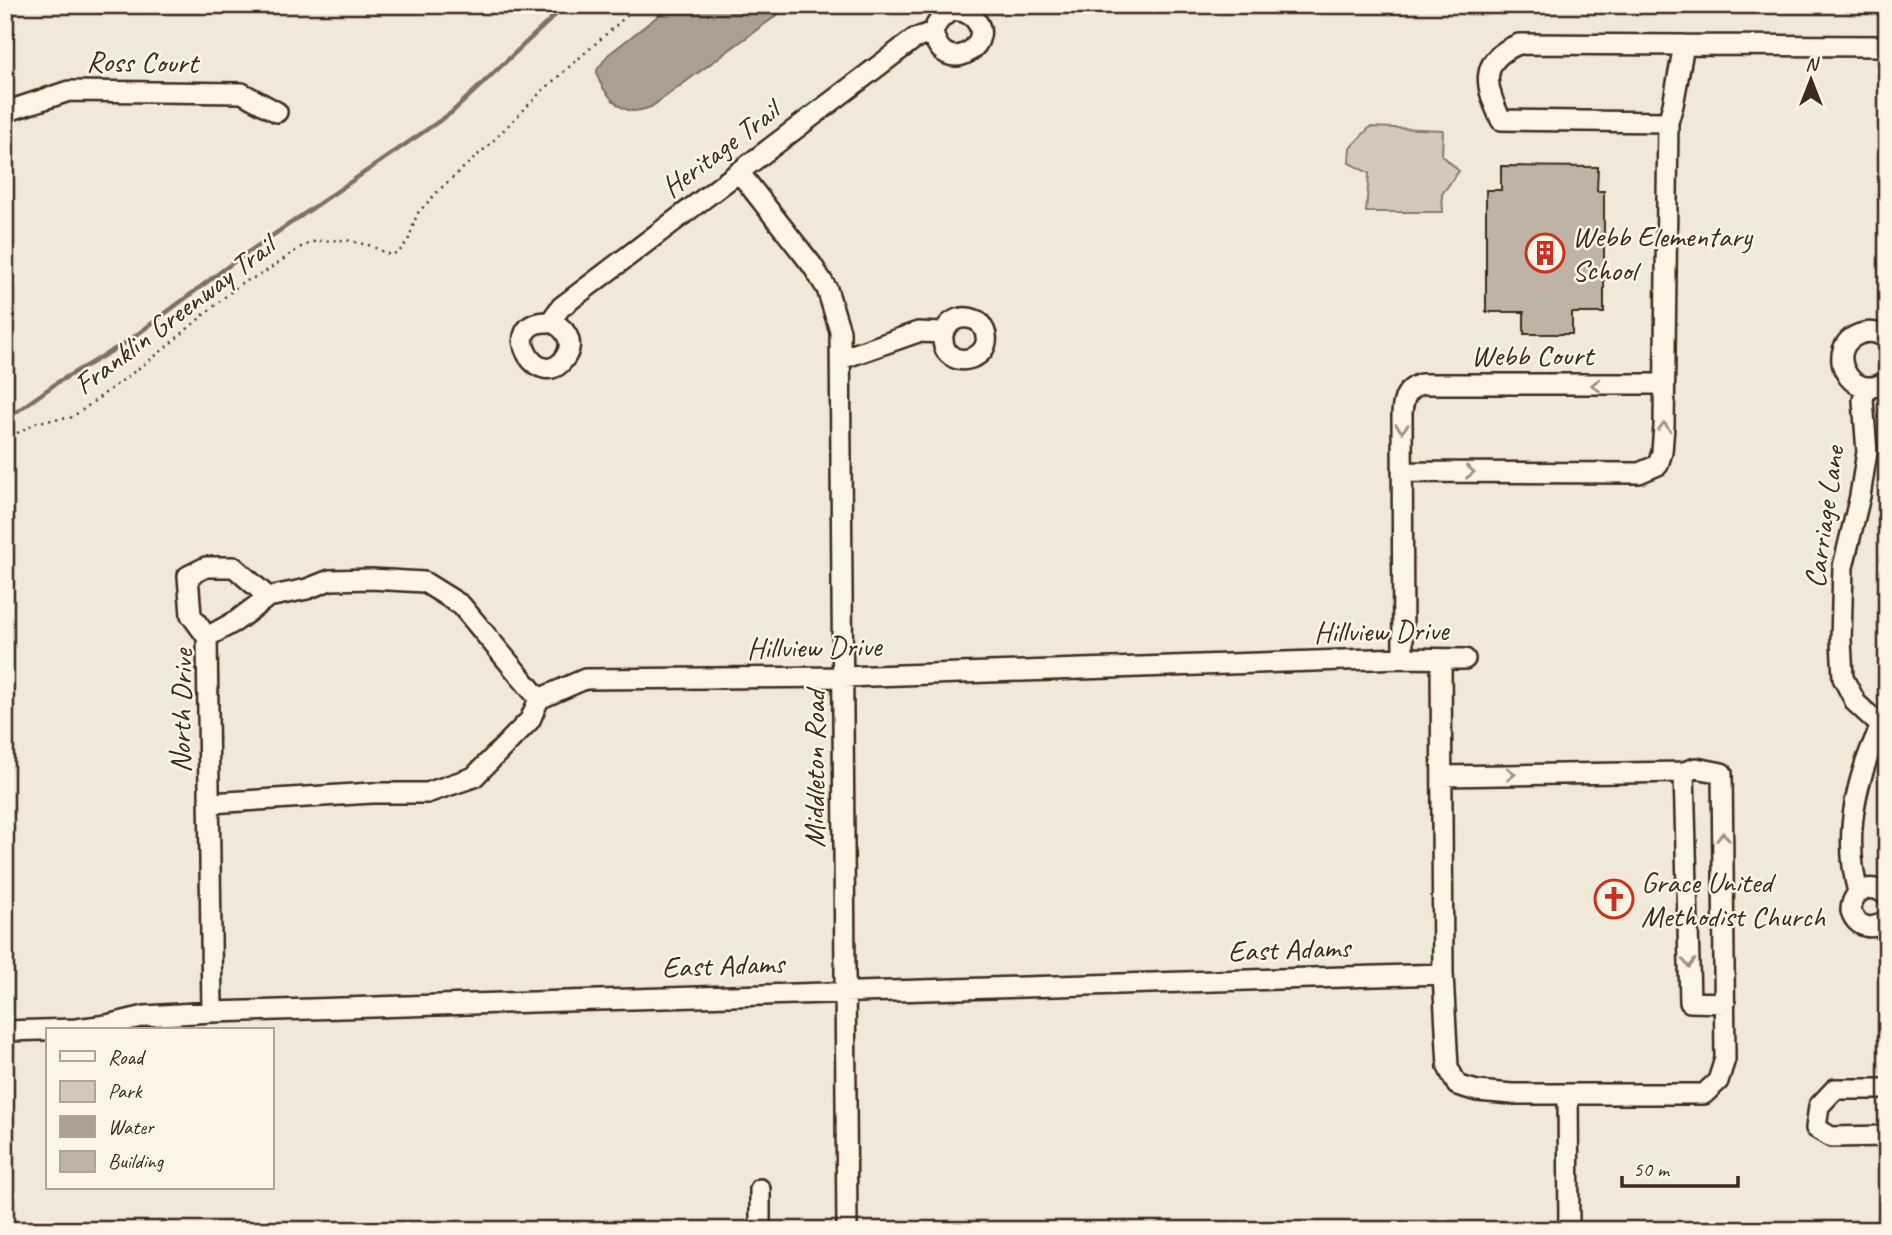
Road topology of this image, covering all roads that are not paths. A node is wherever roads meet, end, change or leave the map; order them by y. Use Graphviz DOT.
graph roads {
  1 [pos="933,32"];
  2 [pos="1684,45"];
  3 [pos="1887,46"];
  4 [pos="5,112"];
  5 [pos="276,112"];
  6 [pos="1668,122"];
  7 [pos="739,172"];
  8 [pos="550,321"];
  9 [pos="943,333"];
  10 [pos="1887,338"];
  11 [pos="841,359"];
  12 [pos="1887,381"];
  13 [pos="1664,384"];
  14 [pos="1866,387"];
  15 [pos="1402,472"];
  16 [pos="268,597"];
  17 [pos="207,637"];
  18 [pos="1403,658"];
  19 [pos="1441,659"];
  20 [pos="1465,659"];
  21 [pos="844,677"];
  22 [pos="539,699"];
  23 [pos="1884,726"];
  24 [pos="1684,772"];
  25 [pos="1443,776"];
  26 [pos="210,803"];
  27 [pos="1858,892"];
  28 [pos="1887,896"];
  29 [pos="1887,919"];
  30 [pos="1443,975"];
  31 [pos="846,991"];
  32 [pos="1725,1003"];
  33 [pos="212,1012"];
  34 [pos="84,1028"];
  35 [pos="46,1030"];
  36 [pos="5,1031"];
  37 [pos="1887,1089"];
  38 [pos="1568,1094"];
  39 [pos="1887,1136"];
  40 [pos="760,1189"];
  41 [pos="760,1230"];
  42 [pos="847,1230"];
  43 [pos="1569,1230"];
  1 -- 7 [label="street, Heritage Trail"];
  2 -- 3 [label="street"];
  2 -- 6 [label="street"];
  2 -- 6 [label="street"];
  4 -- 5 [label="street, Ross Court"];
  6 -- 13 [label="street"];
  7 -- 8 [label="street, Heritage Trail"];
  7 -- 11 [label="street, Middleton Road"];
  9 -- 11 [label="street"];
  10 -- 14 [label="street"];
  11 -- 21 [label="street, Middleton Road"];
  12 -- 14 [label="street"];
  15 -- 13 [label="street, one-way"];
  13 -- 15 [label="street, Webb Court, one-way"];
  14 -- 23 [label="street, Carriage Lane"];
  15 -- 18 [label="street, Webb Court"];
  16 -- 17 [label="street, North Drive"];
  16 -- 17 [label="street"];
  16 -- 22 [label="street, North Drive"];
  17 -- 26 [label="street, North Drive"];
  18 -- 19 [label="street, Hillview Drive"];
  18 -- 21 [label="street, Hillview Drive"];
  19 -- 20 [label="street, Hillview Drive"];
  19 -- 25 [label="street"];
  21 -- 22 [label="street, Hillview Drive"];
  21 -- 31 [label="street, Middleton Road"];
  22 -- 26 [label="street"];
  23 -- 27 [label="street"];
  25 -- 24 [label="street, one-way"];
  24 -- 32 [label="street, one-way"];
  32 -- 24 [label="street, one-way"];
  25 -- 30 [label="street"];
  26 -- 33 [label="street, North Drive"];
  27 -- 28 [label="street"];
  27 -- 29 [label="street"];
  30 -- 31 [label="street, East Adams"];
  30 -- 38 [label="street"];
  31 -- 33 [label="street, East Adams"];
  31 -- 42 [label="street, Middleton Road"];
  32 -- 38 [label="street"];
  33 -- 34 [label="street, East Adams"];
  35 -- 36 [label="street, East Adams"];
  37 -- 39 [label="street"];
  38 -- 43 [label="street"];
  40 -- 41 [label="street"];
}
